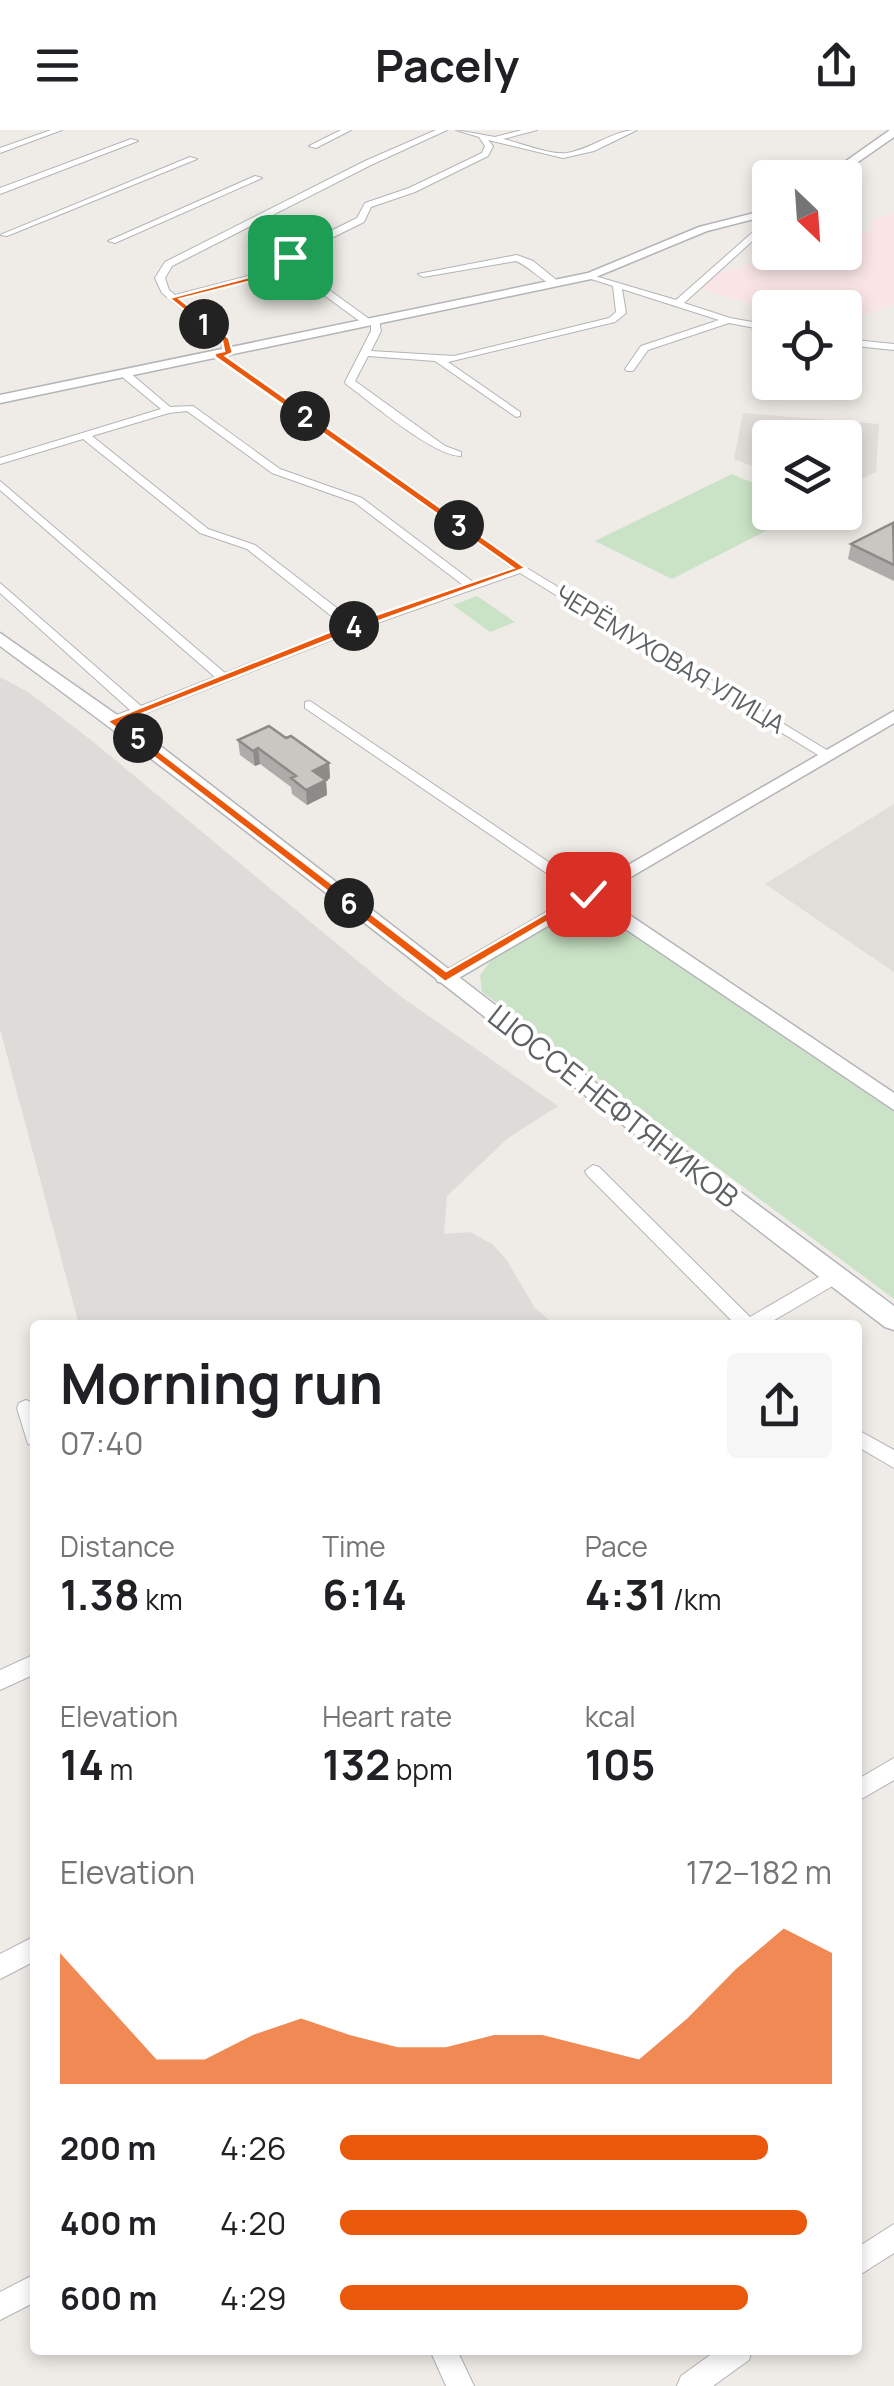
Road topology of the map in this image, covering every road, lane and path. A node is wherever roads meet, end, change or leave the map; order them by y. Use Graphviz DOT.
graph roads {
  1 [pos="58,130"];
  2 [pos="347,130"];
  3 [pos="443,130"];
  4 [pos="460,130"];
  5 [pos="533,130"];
  6 [pos="633,130"];
  7 [pos="894,132"];
  8 [pos="487,137"];
  9 [pos="134,141"];
  10 [pos="314,146"];
  11 [pos="0,152"];
  12 [pos="193,159"];
  13 [pos="853,160"];
  14 [pos="258,178"];
  15 [pos="0,191"];
  16 [pos="752,217"];
  17 [pos="4,234"];
  18 [pos="752,236"];
  19 [pos="112,242"];
  20 [pos="294,268"];
  21 [pos="423,274"];
  22 [pos="592,276"];
  23 [pos="556,284"];
  24 [pos="616,286"];
  25 [pos="174,298"];
  26 [pos="679,302"];
  27 [pos="728,320"];
  28 [pos="372,323"];
  29 [pos="752,325"];
  30 [pos="862,343"];
  31 [pos="894,346"];
  32 [pos="364,353"];
  33 [pos="224,354"];
  34 [pos="439,360"];
  35 [pos="630,370"];
  36 [pos="124,374"];
  37 [pos="0,400"];
  38 [pos="168,410"];
  39 [pos="516,414"];
  40 [pos="85,436"];
  41 [pos="457,454"];
  42 [pos="0,462"];
  43 [pos="0,484"];
  44 [pos="521,568"];
  45 [pos="471,586"];
  46 [pos="0,587"];
  47 [pos="353,627"];
  48 [pos="0,638"];
  49 [pos="222,676"];
  50 [pos="310,705"];
  51 [pos="137,709"];
  52 [pos="894,716"];
  53 [pos="113,721"];
  54 [pos="828,755"];
  55 [pos="588,894"];
  56 [pos="445,978"];
  57 [pos="894,1104"];
  58 [pos="593,1172"];
  59 [pos="836,1276"];
  60 [pos="744,1320"];
  61 [pos="758,1320"];
  62 [pos="894,1320"];
  63 [pos="26,1408"];
  64 [pos="30,1421"];
  65 [pos="862,1440"];
  66 [pos="894,1460"];
  67 [pos="30,1666"];
  68 [pos="0,1680"];
  69 [pos="894,1768"];
  70 [pos="862,1788"];
  71 [pos="30,1951"];
  72 [pos="0,1966"];
  73 [pos="894,2237"];
  74 [pos="862,2260"];
  75 [pos="30,2289"];
  76 [pos="0,2306"];
  77 [pos="445,2355"];
  78 [pos="732,2355"];
  79 [pos="460,2386"];
  80 [pos="691,2386"];
  1 -- 11 [label="street"];
  2 -- 10 [label="street"];
  3 -- 25 [label="street"];
  4 -- 8 [label="street"];
  5 -- 8 [label="street"];
  6 -- 8 [label="street"];
  7 -- 13 [label="street"];
  8 -- 20 [label="street"];
  9 -- 15 [label="street"];
  12 -- 17 [label="street"];
  14 -- 19 [label="street"];
  16 -- 22 [label="street"];
  18 -- 26 [label="street"];
  20 -- 25 [label="street"];
  20 -- 28 [label="street"];
  21 -- 23 [label="street"];
  22 -- 23 [label="street"];
  22 -- 24 [label="street"];
  23 -- 28 [label="street"];
  24 -- 26 [label="street"];
  24 -- 34 [label="street"];
  25 -- 33 [label="street, ЧЕРЁМУХОВАЯ УЛИЦА"];
  26 -- 27 [label="street"];
  27 -- 29 [label="street"];
  27 -- 35 [label="street"];
  28 -- 32 [label="street"];
  28 -- 33 [label="street"];
  30 -- 31 [label="street"];
  32 -- 34 [label="street"];
  32 -- 41 [label="street"];
  33 -- 36 [label="street"];
  33 -- 44 [label="street, ЧЕРЁМУХОВАЯ УЛИЦА"];
  34 -- 39 [label="street"];
  36 -- 37 [label="street"];
  36 -- 38 [label="street"];
  38 -- 40 [label="street"];
  38 -- 45 [label="street"];
  40 -- 42 [label="street"];
  40 -- 47 [label="street"];
  43 -- 49 [label="street"];
  44 -- 45 [label="street"];
  44 -- 54 [label="street, ЧЕРЁМУХОВАЯ УЛИЦА"];
  45 -- 47 [label="street"];
  46 -- 51 [label="street"];
  47 -- 49 [label="street"];
  48 -- 53 [label="main road, ШОССЕ НЕФТЯНИКОВ"];
  49 -- 51 [label="street"];
  50 -- 55 [label="street"];
  51 -- 53 [label="street"];
  52 -- 54 [label="street"];
  53 -- 56 [label="main road, ШОССЕ НЕФТЯНИКОВ"];
  54 -- 55 [label="street"];
  55 -- 56 [label="street"];
  55 -- 57 [label="street"];
  56 -- 59 [label="main road, ШОССЕ НЕФТЯНИКОВ"];
  58 -- 60 [label="street"];
  59 -- 61 [label="street"];
  59 -- 62 [label="main road, ШОССЕ НЕФТЯНИКОВ"];
  63 -- 64 [label="street"];
  65 -- 66 [label="street"];
  67 -- 68 [label="street"];
  69 -- 70 [label="street"];
  71 -- 72 [label="street"];
  73 -- 74 [label="street"];
  75 -- 76 [label="street"];
  77 -- 79 [label="street"];
  78 -- 80 [label="street"];
}
